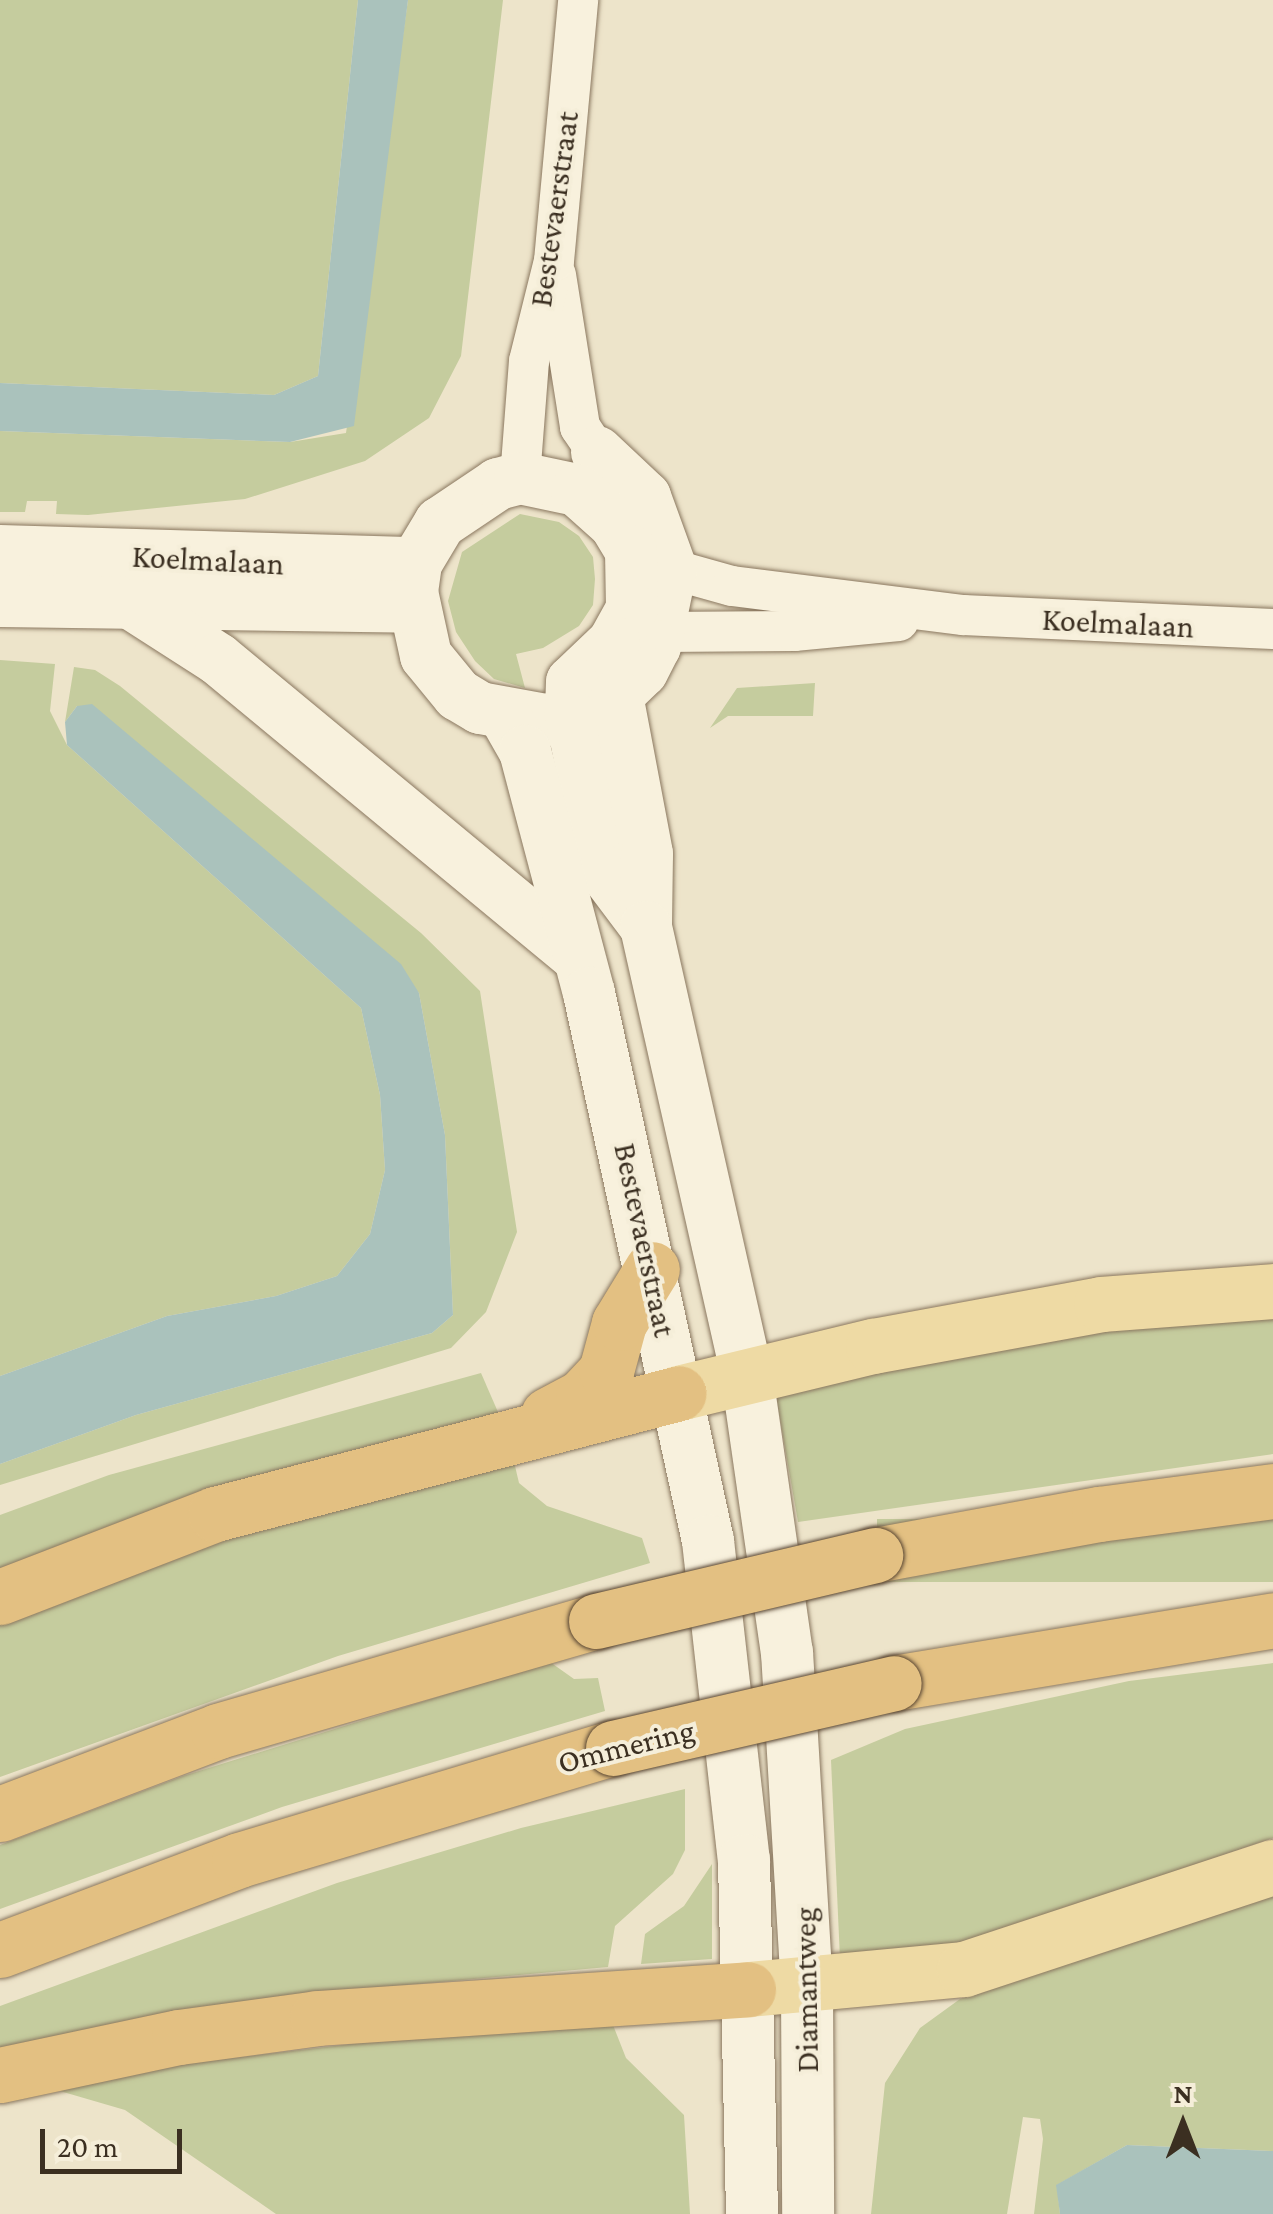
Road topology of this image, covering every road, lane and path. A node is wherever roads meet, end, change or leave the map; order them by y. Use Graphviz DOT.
graph roads {
  1 [pos="578,0"];
  2 [pos="554,261"];
  3 [pos="597,452"];
  4 [pos="520,478"];
  5 [pos="0,551"];
  6 [pos="651,560"];
  7 [pos="415,585"];
  8 [pos="0,601"];
  9 [pos="134,605"];
  10 [pos="962,615"];
  11 [pos="1273,629"];
  12 [pos="661,632"];
  13 [pos="594,706"];
  14 [pos="506,716"];
  15 [pos="574,954"];
  16 [pos="652,1269"];
  17 [pos="1273,1291"];
  18 [pos="747,1376"];
  19 [pos="678,1394"];
  20 [pos="521,1430"];
  21 [pos="1273,1491"];
  22 [pos="0,1598"];
  23 [pos="1273,1620"];
  24 [pos="798,1766"];
  25 [pos="737,1775"];
  26 [pos="0,1814"];
  27 [pos="1273,1866"];
  28 [pos="0,1950"];
  29 [pos="807,1988"];
  30 [pos="748,1990"];
  31 [pos="0,2076"];
  32 [pos="752,2214"];
  33 [pos="808,2214"];
  1 -- 2 [label="street, Bestevaerstraat"];
  2 -- 3 [label="street"];
  2 -- 4 [label="street, Bestevaerstraat"];
  3 -- 6 [label="street"];
  4 -- 6 [label="street"];
  4 -- 7 [label="street"];
  5 -- 7 [label="street, Koelmalaan"];
  6 -- 10 [label="street, Koelmalaan"];
  6 -- 12 [label="street"];
  6 -- 13 [label="street"];
  7 -- 9 [label="street, Koelmalaan"];
  7 -- 14 [label="street"];
  8 -- 9 [label="street, Koelmalaan"];
  9 -- 15 [label="street"];
  10 -- 11 [label="street, Koelmalaan"];
  10 -- 12 [label="street, Koelmalaan"];
  12 -- 13 [label="street"];
  13 -- 14 [label="street"];
  13 -- 18 [label="street, Bestevaerstraat"];
  14 -- 15 [label="street, Bestevaerstraat"];
  15 -- 16 [label="street, Bestevaerstraat"];
  16 -- 19 [label="street, Bestevaerstraat"];
  16 -- 20 [label="highway"];
  17 -- 18 [label="main road"];
  18 -- 19 [label="main road"];
  18 -- 24 [label="street, Bestevaerstraat"];
  19 -- 20 [label="highway"];
  19 -- 25 [label="street, Bestevaerstraat"];
  20 -- 22 [label="highway"];
  21 -- 26 [label="highway, bridge"];
  23 -- 28 [label="highway, Ommering, bridge"];
  24 -- 29 [label="street, Diamantweg"];
  25 -- 30 [label="street, Diamantweg"];
  27 -- 29 [label="main road"];
  29 -- 30 [label="main road"];
  29 -- 33 [label="street, Diamantweg"];
  30 -- 31 [label="highway"];
  30 -- 32 [label="street, Diamantweg"];
}
